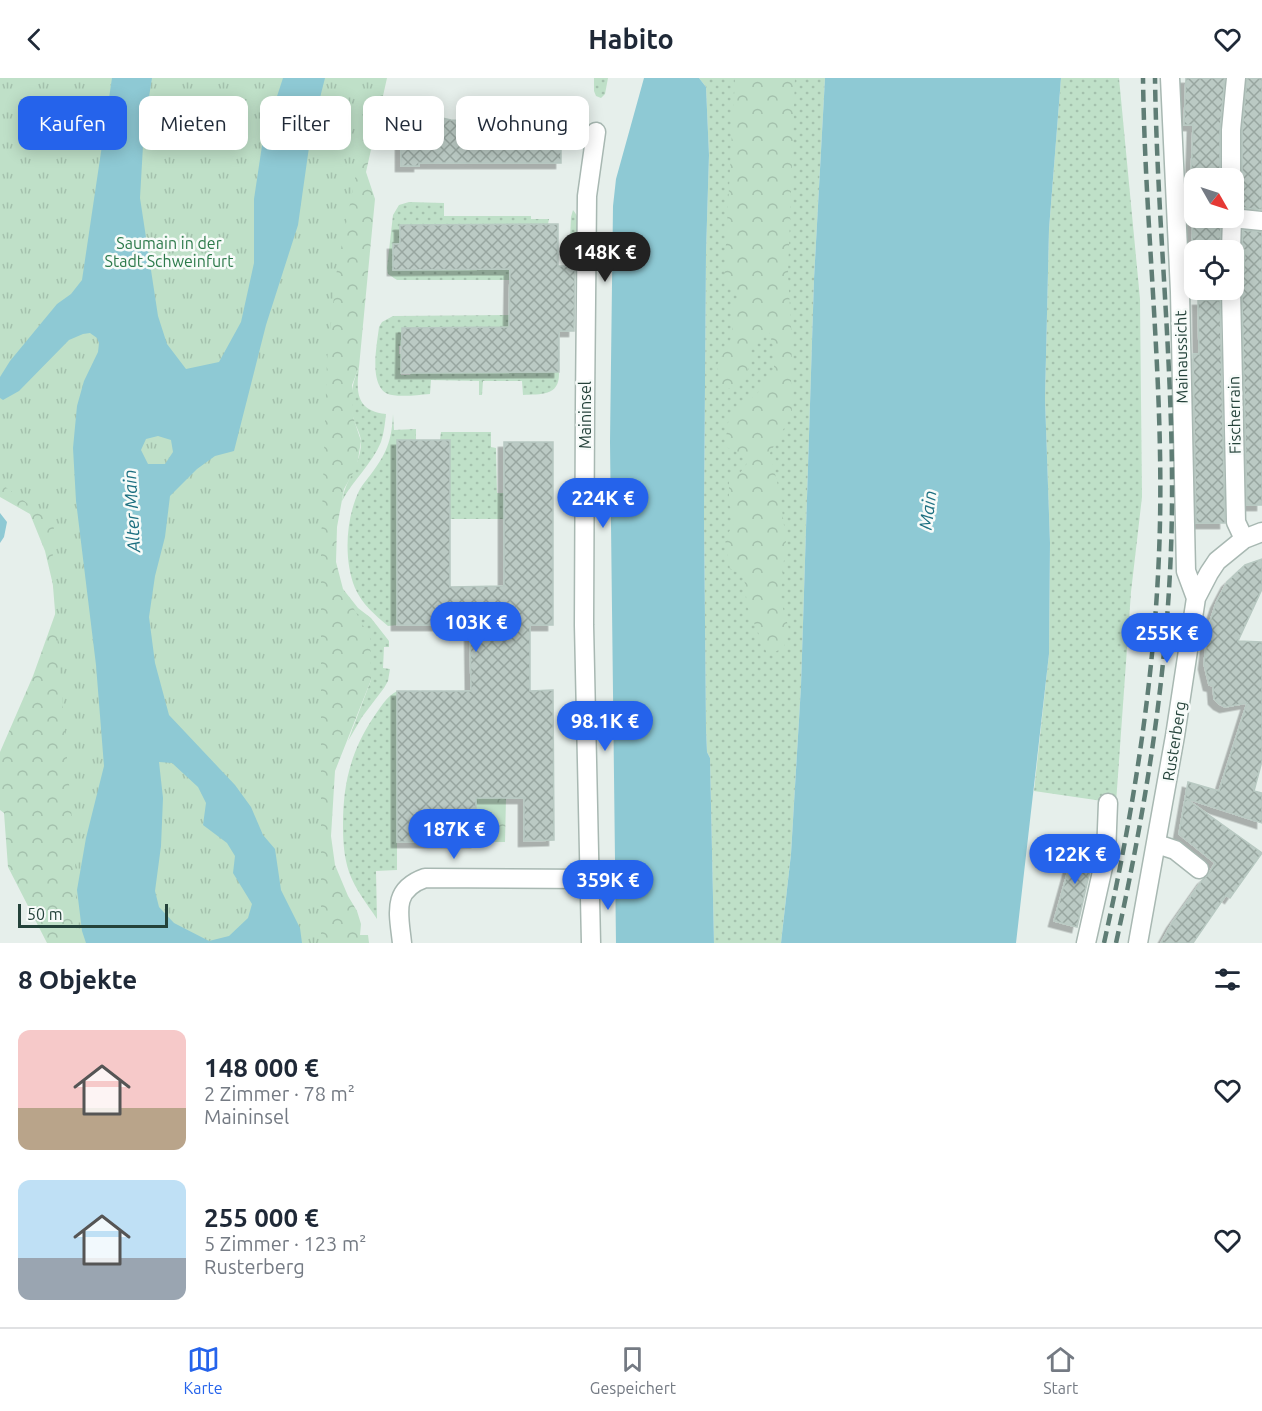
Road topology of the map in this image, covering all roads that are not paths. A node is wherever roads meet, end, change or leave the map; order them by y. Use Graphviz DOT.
graph roads {
  1 [pos="1170,78"];
  2 [pos="1236,78"];
  3 [pos="596,132"];
  4 [pos="1231,168"];
  5 [pos="1244,219"];
  6 [pos="1262,221"];
  7 [pos="1231,300"];
  8 [pos="1262,532"];
  9 [pos="1244,538"];
  10 [pos="1196,598"];
  11 [pos="1108,803"];
  12 [pos="1157,844"];
  13 [pos="1199,869"];
  14 [pos="590,879"];
  15 [pos="402,943"];
  16 [pos="591,943"];
  17 [pos="1086,943"];
  18 [pos="1137,943"];
  1 -- 10 [label="street, Mainaussicht"];
  2 -- 4 [label="street"];
  3 -- 14 [label="street, Maininsel"];
  5 -- 6 [label="street"];
  7 -- 9 [label="street, Fischerrain"];
  8 -- 9 [label="street, Rusterberg"];
  9 -- 10 [label="street, Rusterberg"];
  10 -- 12 [label="street, Rusterberg"];
  11 -- 17 [label="street"];
  12 -- 13 [label="street"];
  12 -- 18 [label="street, Rusterberg"];
  14 -- 15 [label="street"];
  14 -- 16 [label="street, Maininsel"];
}
